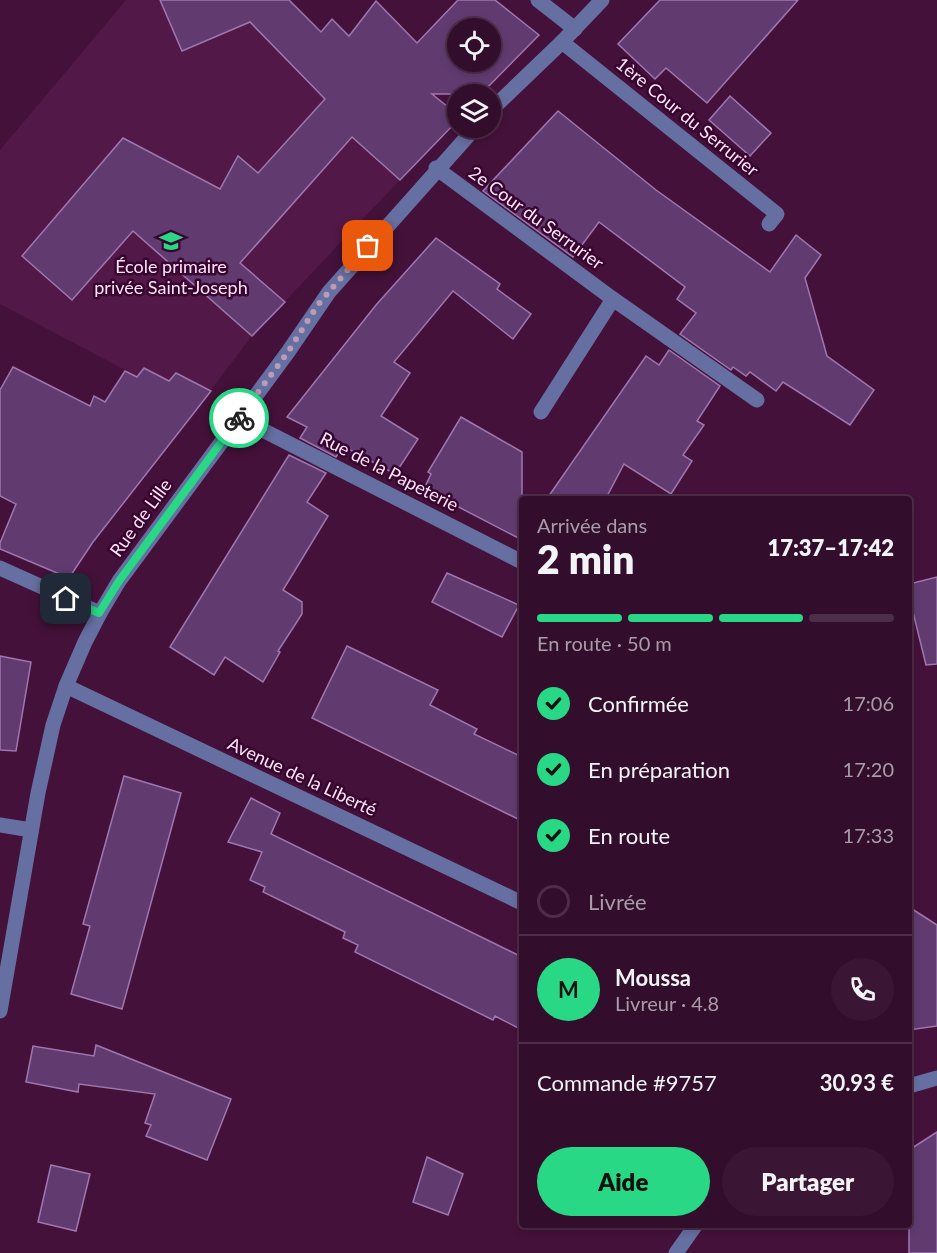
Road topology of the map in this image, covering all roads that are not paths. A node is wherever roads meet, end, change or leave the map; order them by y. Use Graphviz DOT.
graph roads {
  1 [pos="538,0"];
  2 [pos="602,0"];
  3 [pos="575,29"];
  4 [pos="562,42"];
  5 [pos="501,100"];
  6 [pos="465,138"];
  7 [pos="436,168"];
  8 [pos="769,224"];
  9 [pos="613,299"];
  10 [pos="757,400"];
  11 [pos="541,412"];
  12 [pos="239,418"];
  13 [pos="519,560"];
  14 [pos="0,568"];
  15 [pos="99,613"];
  16 [pos="66,686"];
  17 [pos="0,825"];
  18 [pos="31,830"];
  19 [pos="519,902"];
  20 [pos="0,1011"];
  21 [pos="937,1078"];
  22 [pos="912,1085"];
  23 [pos="694,1228"];
  24 [pos="676,1253"];
  1 -- 3 [label="street"];
  2 -- 3 [label="street"];
  3 -- 4 [label="street"];
  4 -- 5 [label="street"];
  4 -- 8 [label="street, 1ère Cour du Serrurier"];
  6 -- 7 [label="street, Rue de Lille"];
  7 -- 9 [label="street, 2e Cour du Serrurier"];
  7 -- 12 [label="street, Rue de Lille"];
  9 -- 10 [label="street, 2e Cour du Serrurier"];
  9 -- 11 [label="street"];
  12 -- 13 [label="street, Rue de la Papeterie"];
  12 -- 15 [label="street, Rue de Lille"];
  14 -- 15 [label="street"];
  15 -- 16 [label="street, Rue de Lille"];
  16 -- 18 [label="street, Rue de Lille"];
  16 -- 19 [label="street, Avenue de la Liberté"];
  17 -- 18 [label="street"];
  18 -- 20 [label="street, Rue de Lille"];
  21 -- 22 [label="street"];
  23 -- 24 [label="street"];
}
